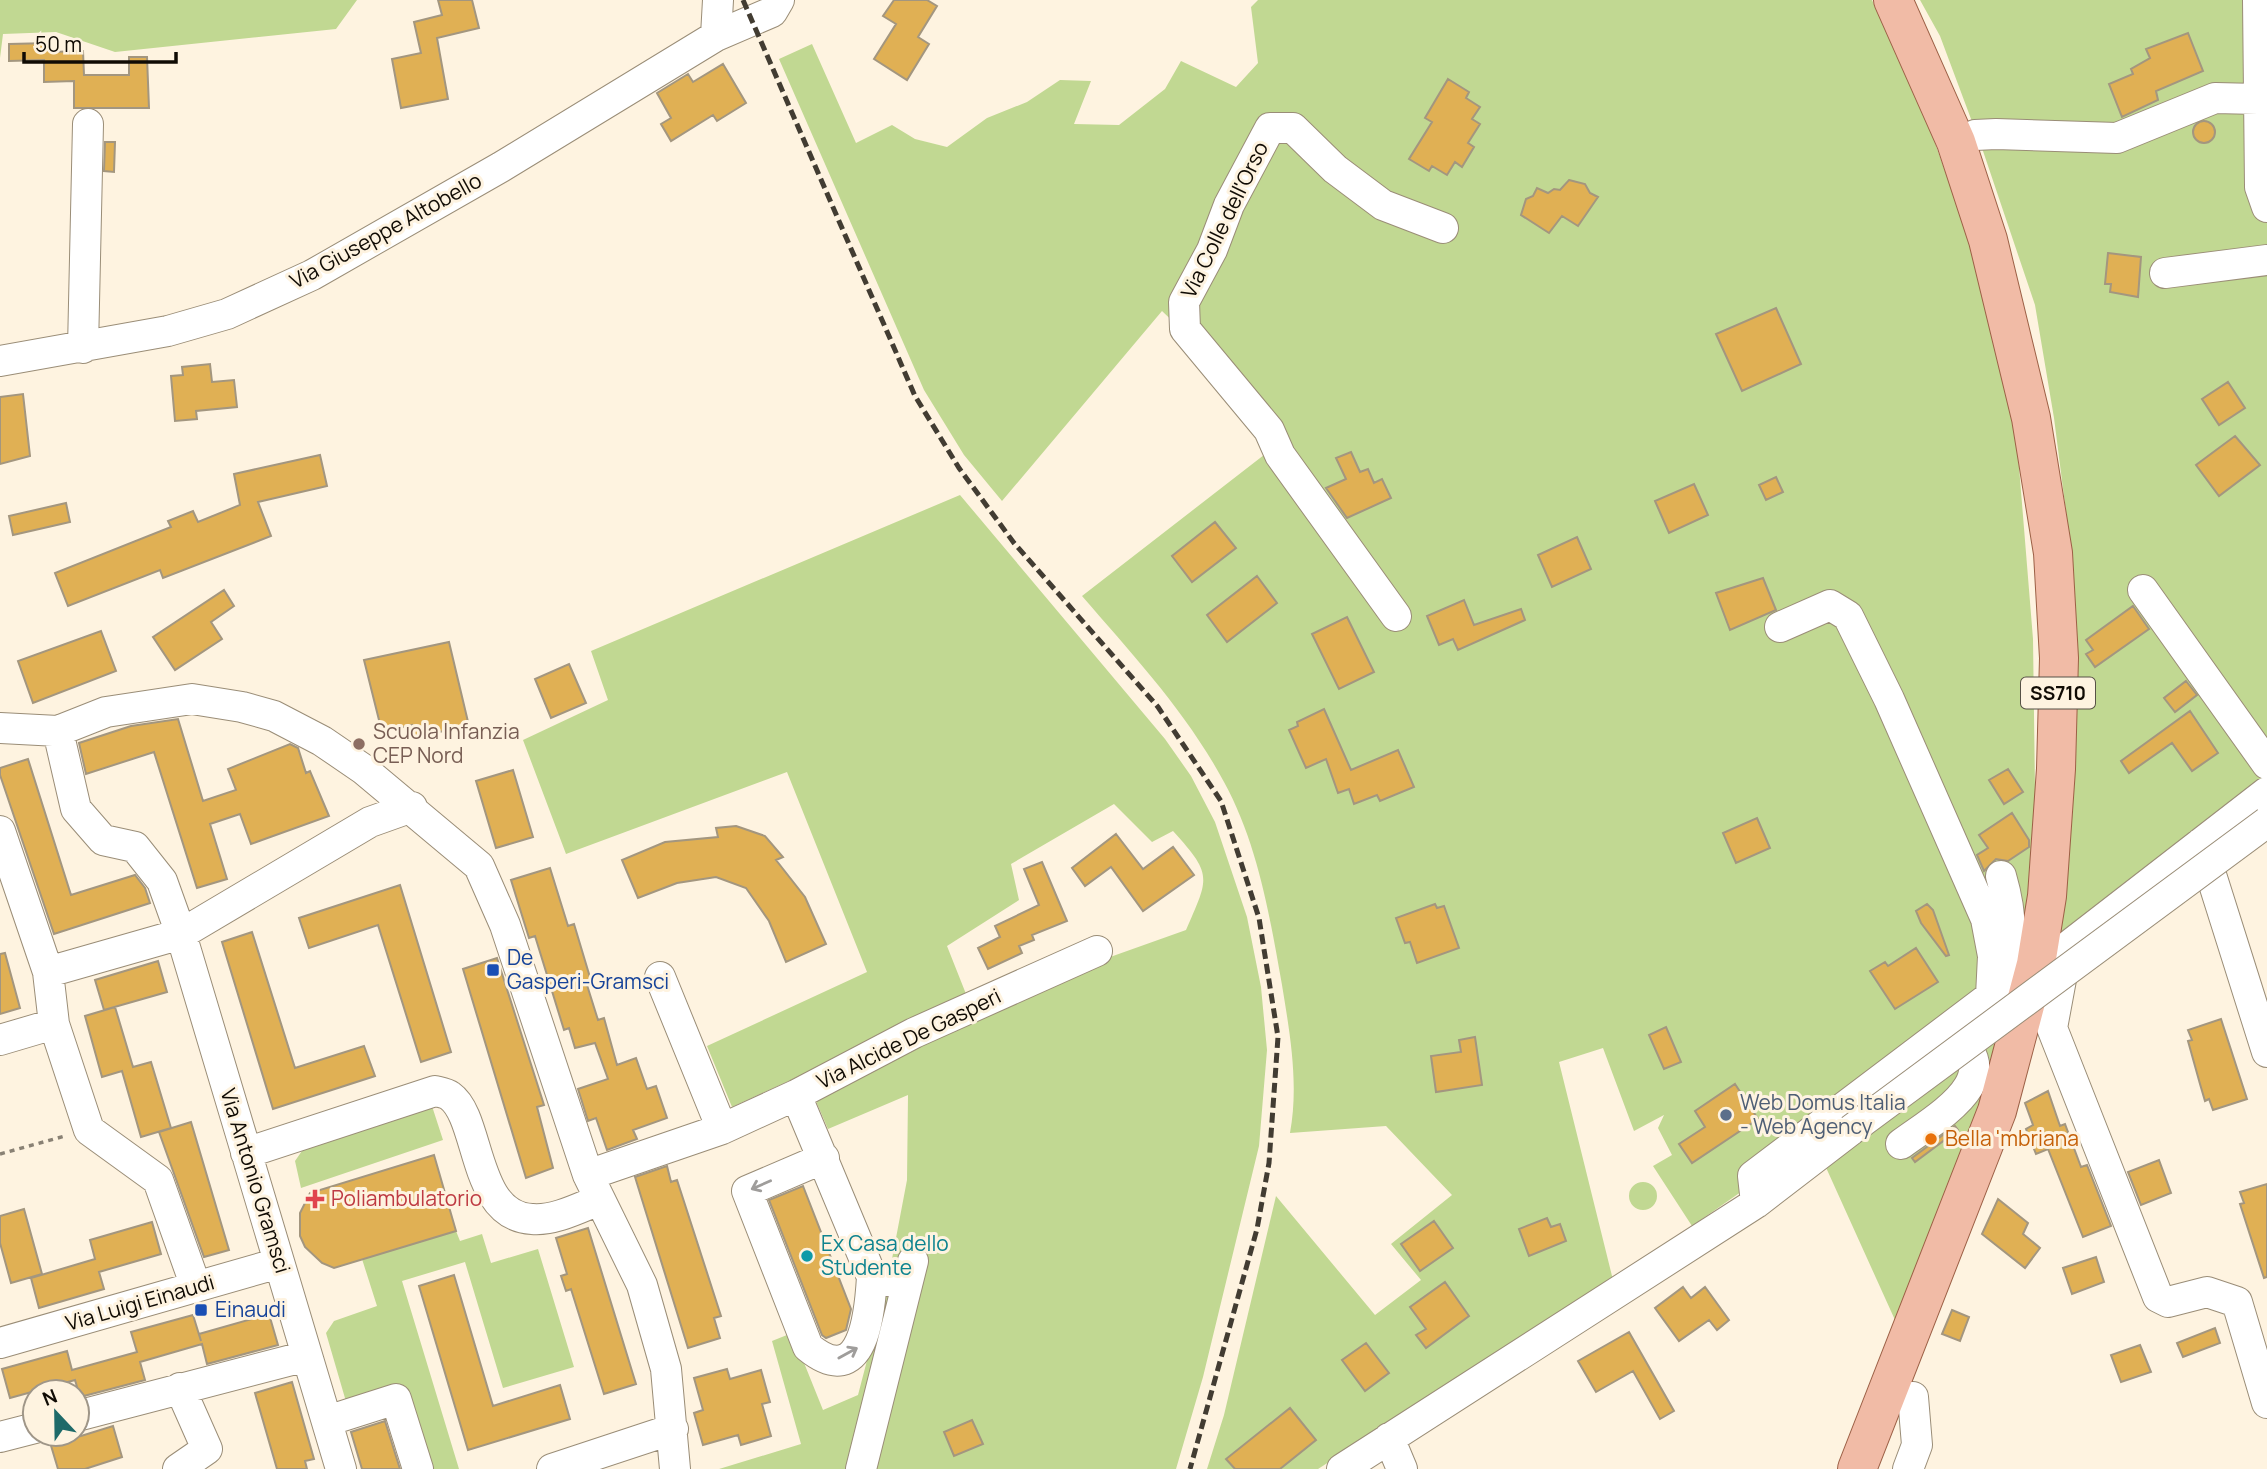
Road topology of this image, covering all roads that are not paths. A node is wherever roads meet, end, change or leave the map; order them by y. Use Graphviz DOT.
graph roads {
  1 [pos="718,0"];
  2 [pos="1893,0"];
  3 [pos="2258,0"];
  4 [pos="776,6"];
  5 [pos="729,31"];
  6 [pos="2258,99"];
  7 [pos="88,124"];
  8 [pos="1955,142"];
  9 [pos="2267,208"];
  10 [pos="1443,228"];
  11 [pos="2267,260"];
  12 [pos="2165,273"];
  13 [pos="83,348"];
  14 [pos="0,361"];
  15 [pos="2143,590"];
  16 [pos="1396,616"];
  17 [pos="1780,627"];
  18 [pos="0,728"];
  19 [pos="58,731"];
  20 [pos="2267,764"];
  21 [pos="2267,792"];
  22 [pos="412,807"];
  23 [pos="2267,822"];
  24 [pos="0,831"];
  25 [pos="2201,843"];
  26 [pos="2001,876"];
  27 [pos="181,934"];
  28 [pos="1097,951"];
  29 [pos="48,972"];
  30 [pos="660,976"];
  31 [pos="1991,996"];
  32 [pos="54,1024"];
  33 [pos="1946,1030"];
  34 [pos="0,1040"];
  35 [pos="2267,1052"];
  36 [pos="796,1095"];
  37 [pos="722,1129"];
  38 [pos="1901,1144"];
  39 [pos="246,1153"];
  40 [pos="824,1158"];
  41 [pos="593,1187"];
  42 [pos="1756,1203"];
  43 [pos="279,1263"];
  44 [pos="872,1277"];
  45 [pos="196,1287"];
  46 [pos="0,1343"];
  47 [pos="307,1356"];
  48 [pos="180,1388"];
  49 [pos="1903,1391"];
  50 [pos="2267,1403"];
  51 [pos="91,1412"];
  52 [pos="327,1422"];
  53 [pos="673,1429"];
  54 [pos="21,1432"];
  55 [pos="0,1437"];
  56 [pos="1389,1438"];
  57 [pos="212,1459"];
  58 [pos="178,1469"];
  59 [pos="341,1469"];
  60 [pos="418,1469"];
  61 [pos="552,1469"];
  62 [pos="675,1469"];
  63 [pos="861,1469"];
  64 [pos="1342,1469"];
  65 [pos="1402,1469"];
  66 [pos="1857,1469"];
  67 [pos="1908,1469"];
  1 -- 5 [label="street"];
  2 -- 8 [label="main road, SS710"];
  3 -- 6 [label="street"];
  4 -- 5 [label="street, Via Giuseppe Altobello"];
  5 -- 13 [label="street, Via Giuseppe Altobello"];
  6 -- 8 [label="street"];
  6 -- 9 [label="street"];
  7 -- 13 [label="street"];
  8 -- 49 [label="main road, SS710"];
  10 -- 16 [label="street, Via Colle dell'Orso"];
  11 -- 12 [label="street"];
  13 -- 14 [label="street, Via Giuseppe Altobello"];
  15 -- 20 [label="street"];
  17 -- 31 [label="street"];
  18 -- 19 [label="street"];
  19 -- 22 [label="street"];
  19 -- 27 [label="street, Via Antonio Gramsci"];
  21 -- 25 [label="street"];
  22 -- 27 [label="street"];
  22 -- 41 [label="street"];
  23 -- 42 [label="street, bridge"];
  24 -- 29 [label="street"];
  25 -- 35 [label="street"];
  25 -- 50 [label="street"];
  26 -- 31 [label="street"];
  27 -- 29 [label="street"];
  27 -- 39 [label="street, Via Antonio Gramsci"];
  28 -- 36 [label="street, Via Alcide De Gasperi"];
  29 -- 32 [label="street"];
  30 -- 37 [label="street"];
  31 -- 33 [label="street"];
  32 -- 34 [label="street"];
  32 -- 45 [label="street"];
  33 -- 38 [label="street"];
  33 -- 42 [label="street"];
  36 -- 37 [label="street, Via Alcide De Gasperi"];
  36 -- 40 [label="street"];
  37 -- 41 [label="street, Via Alcide De Gasperi"];
  39 -- 41 [label="street, Via Alcide De Gasperi"];
  39 -- 43 [label="street, Via Antonio Gramsci"];
  40 -- 44 [label="street"];
  40 -- 44 [label="street, one-way"];
  41 -- 53 [label="street"];
  42 -- 56 [label="street"];
  43 -- 45 [label="street, Via Luigi Einaudi"];
  43 -- 47 [label="street, Via Antonio Gramsci"];
  44 -- 63 [label="street"];
  45 -- 46 [label="street, Via Luigi Einaudi"];
  47 -- 48 [label="street"];
  47 -- 52 [label="street, Via Antonio Gramsci"];
  48 -- 51 [label="street"];
  48 -- 57 [label="street"];
  49 -- 66 [label="main road, SS710"];
  49 -- 67 [label="street"];
  52 -- 59 [label="street, Via Antonio Gramsci"];
  52 -- 60 [label="street"];
  53 -- 61 [label="street"];
  53 -- 62 [label="street"];
  54 -- 55 [label="street"];
  56 -- 64 [label="street"];
  56 -- 65 [label="street"];
  57 -- 58 [label="street"];
}
